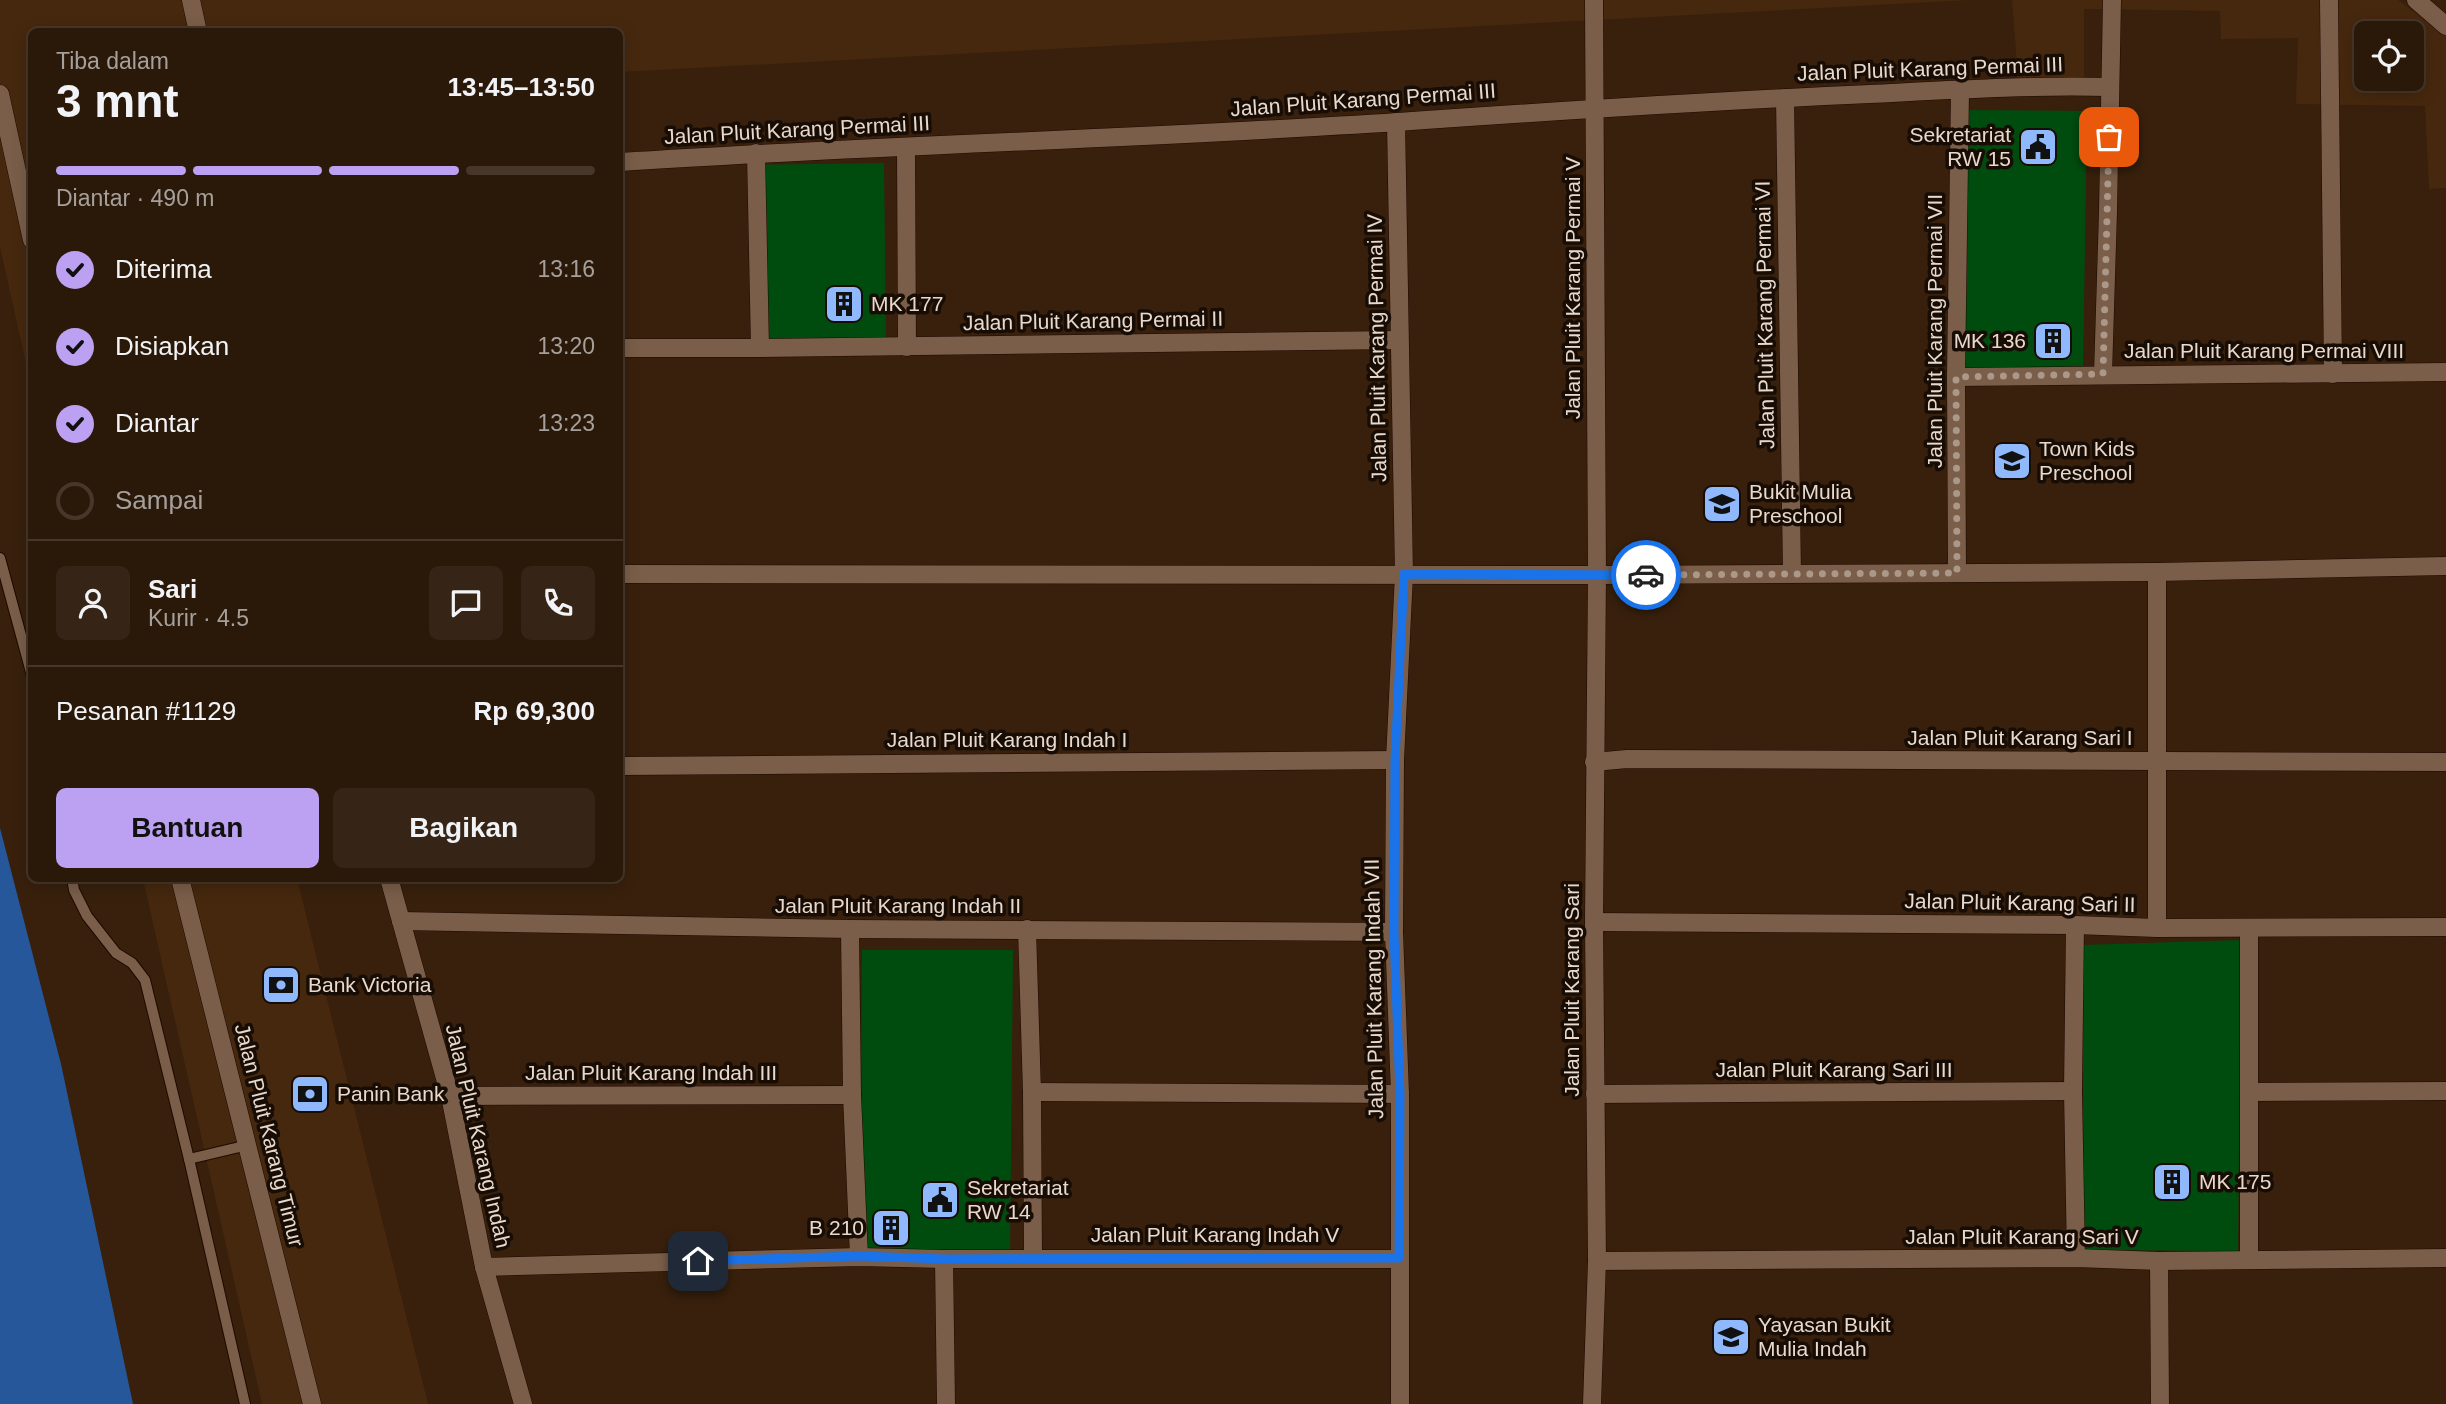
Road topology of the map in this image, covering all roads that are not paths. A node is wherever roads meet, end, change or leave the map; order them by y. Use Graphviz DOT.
graph roads {
  1 [pos="191,0"];
  2 [pos="1594,0"];
  3 [pos="2112,0"];
  4 [pos="2329,0"];
  5 [pos="2416,0"];
  6 [pos="2446,26"];
  7 [pos="197,28"];
  8 [pos="2109,87"];
  9 [pos="1960,90"];
  10 [pos="0,94"];
  11 [pos="1785,98"];
  12 [pos="1594,108"];
  13 [pos="1396,122"];
  14 [pos="906,147"];
  15 [pos="756,153"];
  16 [pos="623,162"];
  17 [pos="28,222"];
  18 [pos="1399,340"];
  19 [pos="907,347"];
  20 [pos="623,348"];
  21 [pos="760,348"];
  22 [pos="2446,372"];
  23 [pos="2103,374"];
  24 [pos="2333,374"];
  25 [pos="1956,377"];
  26 [pos="0,558"];
  27 [pos="2446,566"];
  28 [pos="2157,572"];
  29 [pos="1957,573"];
  30 [pos="623,574"];
  31 [pos="1404,574"];
  32 [pos="1792,574"];
  33 [pos="1597,575"];
  34 [pos="28,661"];
  35 [pos="1395,760"];
  36 [pos="1594,761"];
  37 [pos="2158,762"];
  38 [pos="2446,762"];
  39 [pos="623,766"];
  40 [pos="73,882"];
  41 [pos="181,882"];
  42 [pos="391,882"];
  43 [pos="401,921"];
  44 [pos="1594,922"];
  45 [pos="2075,925"];
  46 [pos="2446,927"];
  47 [pos="2157,928"];
  48 [pos="2249,928"];
  49 [pos="850,929"];
  50 [pos="1027,929"];
  51 [pos="1394,932"];
  52 [pos="2073,1091"];
  53 [pos="2446,1091"];
  54 [pos="1032,1092"];
  55 [pos="2250,1092"];
  56 [pos="1400,1094"];
  57 [pos="1595,1094"];
  58 [pos="852,1095"];
  59 [pos="450,1096"];
  60 [pos="248,1146"];
  61 [pos="189,1159"];
  62 [pos="859,1256"];
  63 [pos="1033,1258"];
  64 [pos="1399,1258"];
  65 [pos="2076,1258"];
  66 [pos="2446,1258"];
  67 [pos="944,1259"];
  68 [pos="2249,1259"];
  69 [pos="1597,1261"];
  70 [pos="2159,1261"];
  71 [pos="484,1268"];
  72 [pos="245,1404"];
  73 [pos="312,1404"];
  74 [pos="523,1404"];
  75 [pos="946,1404"];
  76 [pos="1400,1404"];
  77 [pos="1592,1404"];
  78 [pos="2160,1404"];
  1 -- 7 [label="street"];
  2 -- 12 [label="street, Jalan Pluit Karang Permai V"];
  3 -- 8 [label="street"];
  4 -- 24 [label="street"];
  5 -- 6 [label="street"];
  8 -- 9 [label="street, Jalan Pluit Karang Permai III"];
  8 -- 23 [label="street"];
  9 -- 11 [label="street, Jalan Pluit Karang Permai III"];
  9 -- 25 [label="street, Jalan Pluit Karang Permai VII"];
  10 -- 17 [label="street"];
  11 -- 12 [label="street, Jalan Pluit Karang Permai III"];
  11 -- 32 [label="street, Jalan Pluit Karang Permai VI"];
  12 -- 13 [label="street, Jalan Pluit Karang Permai III"];
  12 -- 33 [label="street, Jalan Pluit Karang Permai V"];
  13 -- 14 [label="street, Jalan Pluit Karang Permai III"];
  13 -- 18 [label="street, Jalan Pluit Karang Permai IV"];
  14 -- 15 [label="street, Jalan Pluit Karang Permai III"];
  14 -- 19 [label="street"];
  15 -- 16 [label="street, Jalan Pluit Karang Permai III"];
  15 -- 21 [label="street"];
  18 -- 19 [label="street, Jalan Pluit Karang Permai II"];
  18 -- 31 [label="street, Jalan Pluit Karang Permai IV"];
  19 -- 21 [label="street, Jalan Pluit Karang Permai II"];
  20 -- 21 [label="street, Jalan Pluit Karang Permai II"];
  22 -- 24 [label="street, Jalan Pluit Karang Permai VIII"];
  23 -- 24 [label="street, Jalan Pluit Karang Permai VIII"];
  23 -- 25 [label="street, Jalan Pluit Karang Permai VIII"];
  25 -- 29 [label="street, Jalan Pluit Karang Permai VII"];
  26 -- 34 [label="lane"];
  27 -- 28 [label="street"];
  28 -- 29 [label="street"];
  28 -- 37 [label="street"];
  29 -- 32 [label="street"];
  30 -- 31 [label="street"];
  31 -- 33 [label="street"];
  31 -- 35 [label="street, Jalan Pluit Karang Indah VII"];
  32 -- 33 [label="street"];
  33 -- 36 [label="street, Jalan Pluit Karang Sari"];
  35 -- 39 [label="street, Jalan Pluit Karang Indah I"];
  35 -- 51 [label="street, Jalan Pluit Karang Indah VII"];
  36 -- 37 [label="street, Jalan Pluit Karang Sari I"];
  36 -- 44 [label="street, Jalan Pluit Karang Sari"];
  37 -- 38 [label="street, Jalan Pluit Karang Sari I"];
  37 -- 47 [label="street"];
  40 -- 61 [label="lane"];
  41 -- 60 [label="street, Jalan Pluit Karang Timur"];
  42 -- 43 [label="street, Jalan Pluit Karang Indah"];
  43 -- 49 [label="street, Jalan Pluit Karang Indah II"];
  43 -- 59 [label="street, Jalan Pluit Karang Indah"];
  44 -- 45 [label="street, Jalan Pluit Karang Sari II"];
  44 -- 57 [label="street, Jalan Pluit Karang Sari"];
  45 -- 47 [label="street, Jalan Pluit Karang Sari II"];
  45 -- 52 [label="street"];
  46 -- 48 [label="street, Jalan Pluit Karang Sari II"];
  47 -- 48 [label="street, Jalan Pluit Karang Sari II"];
  48 -- 55 [label="street"];
  49 -- 50 [label="street, Jalan Pluit Karang Indah II"];
  49 -- 58 [label="street"];
  50 -- 51 [label="street, Jalan Pluit Karang Indah II"];
  50 -- 54 [label="street"];
  51 -- 56 [label="street, Jalan Pluit Karang Indah VII"];
  52 -- 57 [label="street, Jalan Pluit Karang Sari III"];
  52 -- 65 [label="street"];
  53 -- 55 [label="street"];
  54 -- 56 [label="street"];
  54 -- 63 [label="street"];
  55 -- 68 [label="street"];
  56 -- 64 [label="street, Jalan Pluit Karang Indah VII"];
  57 -- 69 [label="street, Jalan Pluit Karang Sari"];
  58 -- 59 [label="street, Jalan Pluit Karang Indah III"];
  58 -- 62 [label="street"];
  59 -- 71 [label="street, Jalan Pluit Karang Indah"];
  60 -- 61 [label="lane"];
  60 -- 73 [label="street, Jalan Pluit Karang Timur"];
  61 -- 72 [label="lane"];
  62 -- 67 [label="street, Jalan Pluit Karang Indah V"];
  62 -- 71 [label="street, Jalan Pluit Karang Indah V"];
  63 -- 64 [label="street, Jalan Pluit Karang Indah V"];
  63 -- 67 [label="street, Jalan Pluit Karang Indah V"];
  64 -- 76 [label="street, Jalan Pluit Karang Indah VII"];
  65 -- 69 [label="street, Jalan Pluit Karang Sari V"];
  65 -- 70 [label="street, Jalan Pluit Karang Sari V"];
  66 -- 68 [label="street, Jalan Pluit Karang Sari V"];
  67 -- 75 [label="street"];
  68 -- 70 [label="street, Jalan Pluit Karang Sari V"];
  69 -- 77 [label="street, Jalan Pluit Karang Sari"];
  70 -- 78 [label="street"];
  71 -- 74 [label="street, Jalan Pluit Karang Indah"];
}
